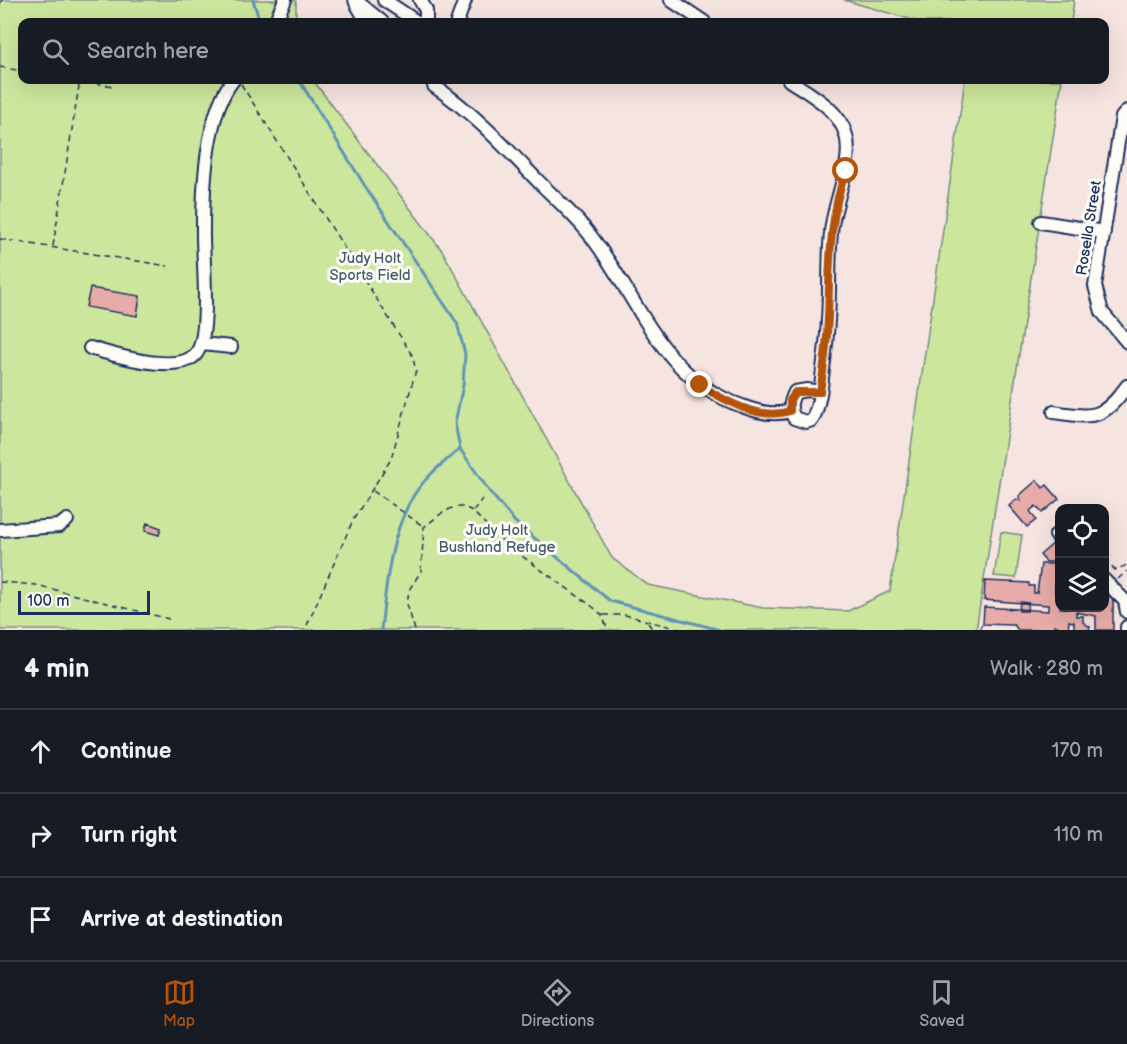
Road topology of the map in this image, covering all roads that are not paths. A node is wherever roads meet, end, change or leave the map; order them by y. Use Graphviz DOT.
graph roads {
  1 [pos="285,0"];
  2 [pos="355,0"];
  3 [pos="384,0"];
  4 [pos="420,0"];
  5 [pos="465,0"];
  6 [pos="671,0"];
  7 [pos="277,18"];
  8 [pos="365,18"];
  9 [pos="377,18"];
  10 [pos="411,18"];
  11 [pos="426,18"];
  12 [pos="458,18"];
  13 [pos="698,18"];
  14 [pos="231,84"];
  15 [pos="434,84"];
  16 [pos="794,84"];
  17 [pos="1127,111"];
  18 [pos="1041,222"];
  19 [pos="1104,232"];
  20 [pos="1127,342"];
  21 [pos="202,344"];
  22 [pos="231,347"];
  23 [pos="90,348"];
  24 [pos="1127,386"];
  25 [pos="820,392"];
  26 [pos="790,411"];
  27 [pos="1054,412"];
  28 [pos="68,520"];
  29 [pos="0,530"];
  30 [pos="1109,585"];
  31 [pos="1127,612"];
  1 -- 7 [label="street"];
  2 -- 8 [label="street"];
  2 -- 9 [label="street"];
  3 -- 10 [label="street"];
  4 -- 11 [label="street"];
  5 -- 12 [label="street"];
  6 -- 13 [label="street"];
  14 -- 21 [label="street"];
  15 -- 26 [label="street"];
  16 -- 25 [label="street"];
  17 -- 19 [label="street, Rosella Street"];
  18 -- 19 [label="street"];
  19 -- 20 [label="street, Rosella Street"];
  21 -- 22 [label="street"];
  21 -- 23 [label="street"];
  24 -- 27 [label="street"];
  25 -- 26 [label="street"];
  25 -- 26 [label="street"];
  28 -- 29 [label="street"];
  30 -- 31 [label="street"];
}
